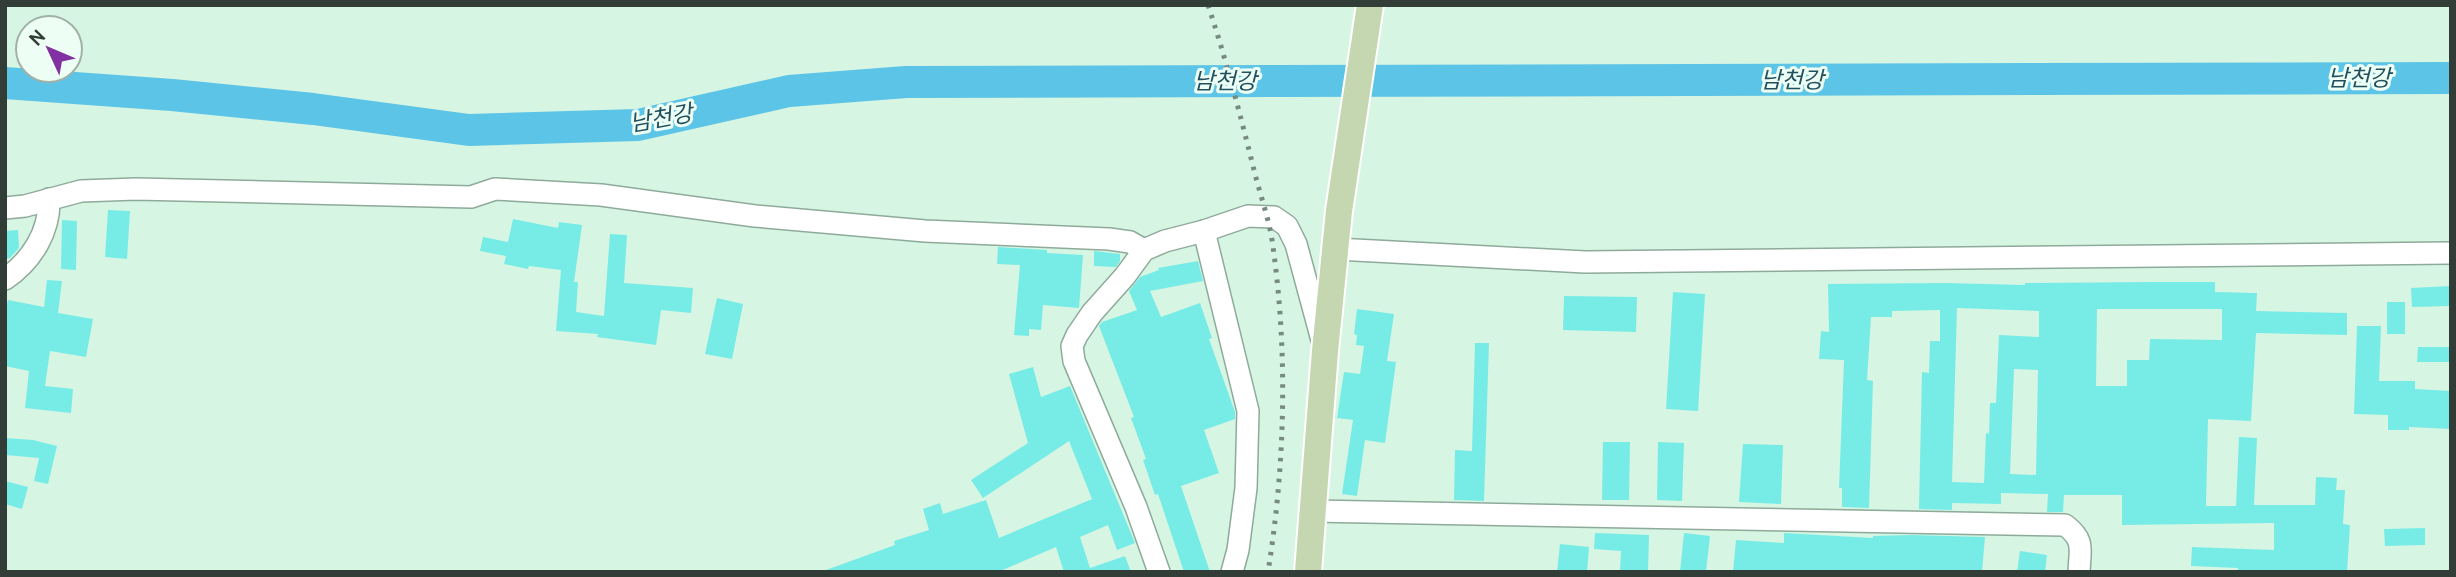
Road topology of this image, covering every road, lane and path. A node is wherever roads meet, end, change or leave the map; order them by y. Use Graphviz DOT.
graph roads {
  1 [pos="1370,5"];
  2 [pos="49,199"];
  3 [pos="5,208"];
  4 [pos="1204,231"];
  5 [pos="1336,249"];
  6 [pos="1144,250"];
  7 [pos="2451,253"];
  8 [pos="5,279"];
  9 [pos="1325,351"];
  10 [pos="1313,510"];
  11 [pos="1159,572"];
  12 [pos="1232,572"];
  13 [pos="1308,572"];
  14 [pos="2079,572"];
  1 -- 5 [label="main road"];
  2 -- 3 [label="street"];
  2 -- 6 [label="street"];
  2 -- 8 [label="street"];
  4 -- 6 [label="street"];
  4 -- 9 [label="street"];
  4 -- 12 [label="street"];
  5 -- 7 [label="street"];
  5 -- 9 [label="main road"];
  6 -- 11 [label="street"];
  9 -- 10 [label="main road"];
  10 -- 13 [label="main road"];
  10 -- 14 [label="street"];
}
